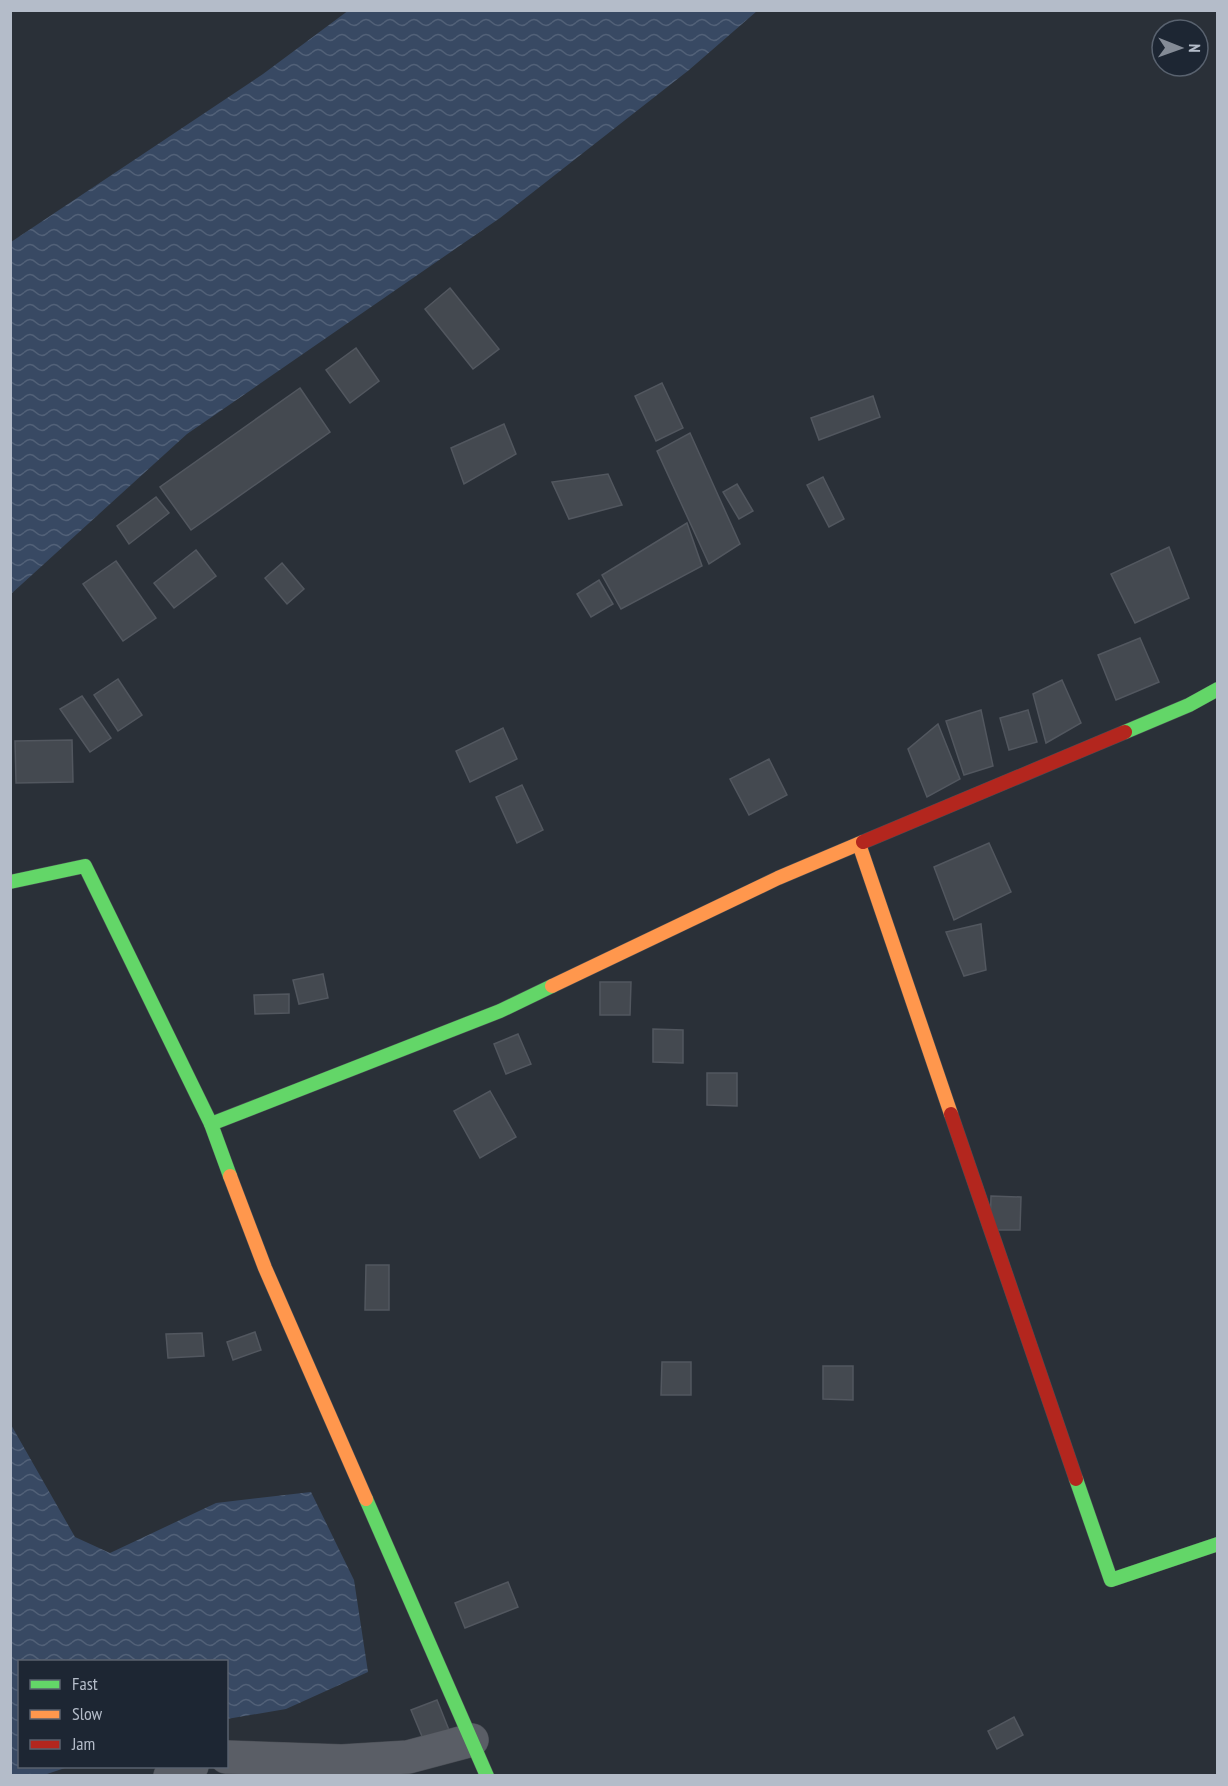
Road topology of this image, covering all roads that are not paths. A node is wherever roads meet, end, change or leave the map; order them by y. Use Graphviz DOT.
graph roads {
  1 [pos="1218,689"];
  2 [pos="859,844"];
  3 [pos="10,882"];
  4 [pos="211,1124"];
  5 [pos="1218,1544"];
  6 [pos="472,1740"];
  7 [pos="228,1757"];
  8 [pos="190,1768"];
  9 [pos="170,1776"];
  10 [pos="487,1776"];
  1 -- 2 [label="street"];
  2 -- 4 [label="street"];
  2 -- 5 [label="street"];
  3 -- 4 [label="street"];
  4 -- 6 [label="street"];
  6 -- 7 [label="street"];
  6 -- 10 [label="street"];
  8 -- 9 [label="street"];
}
